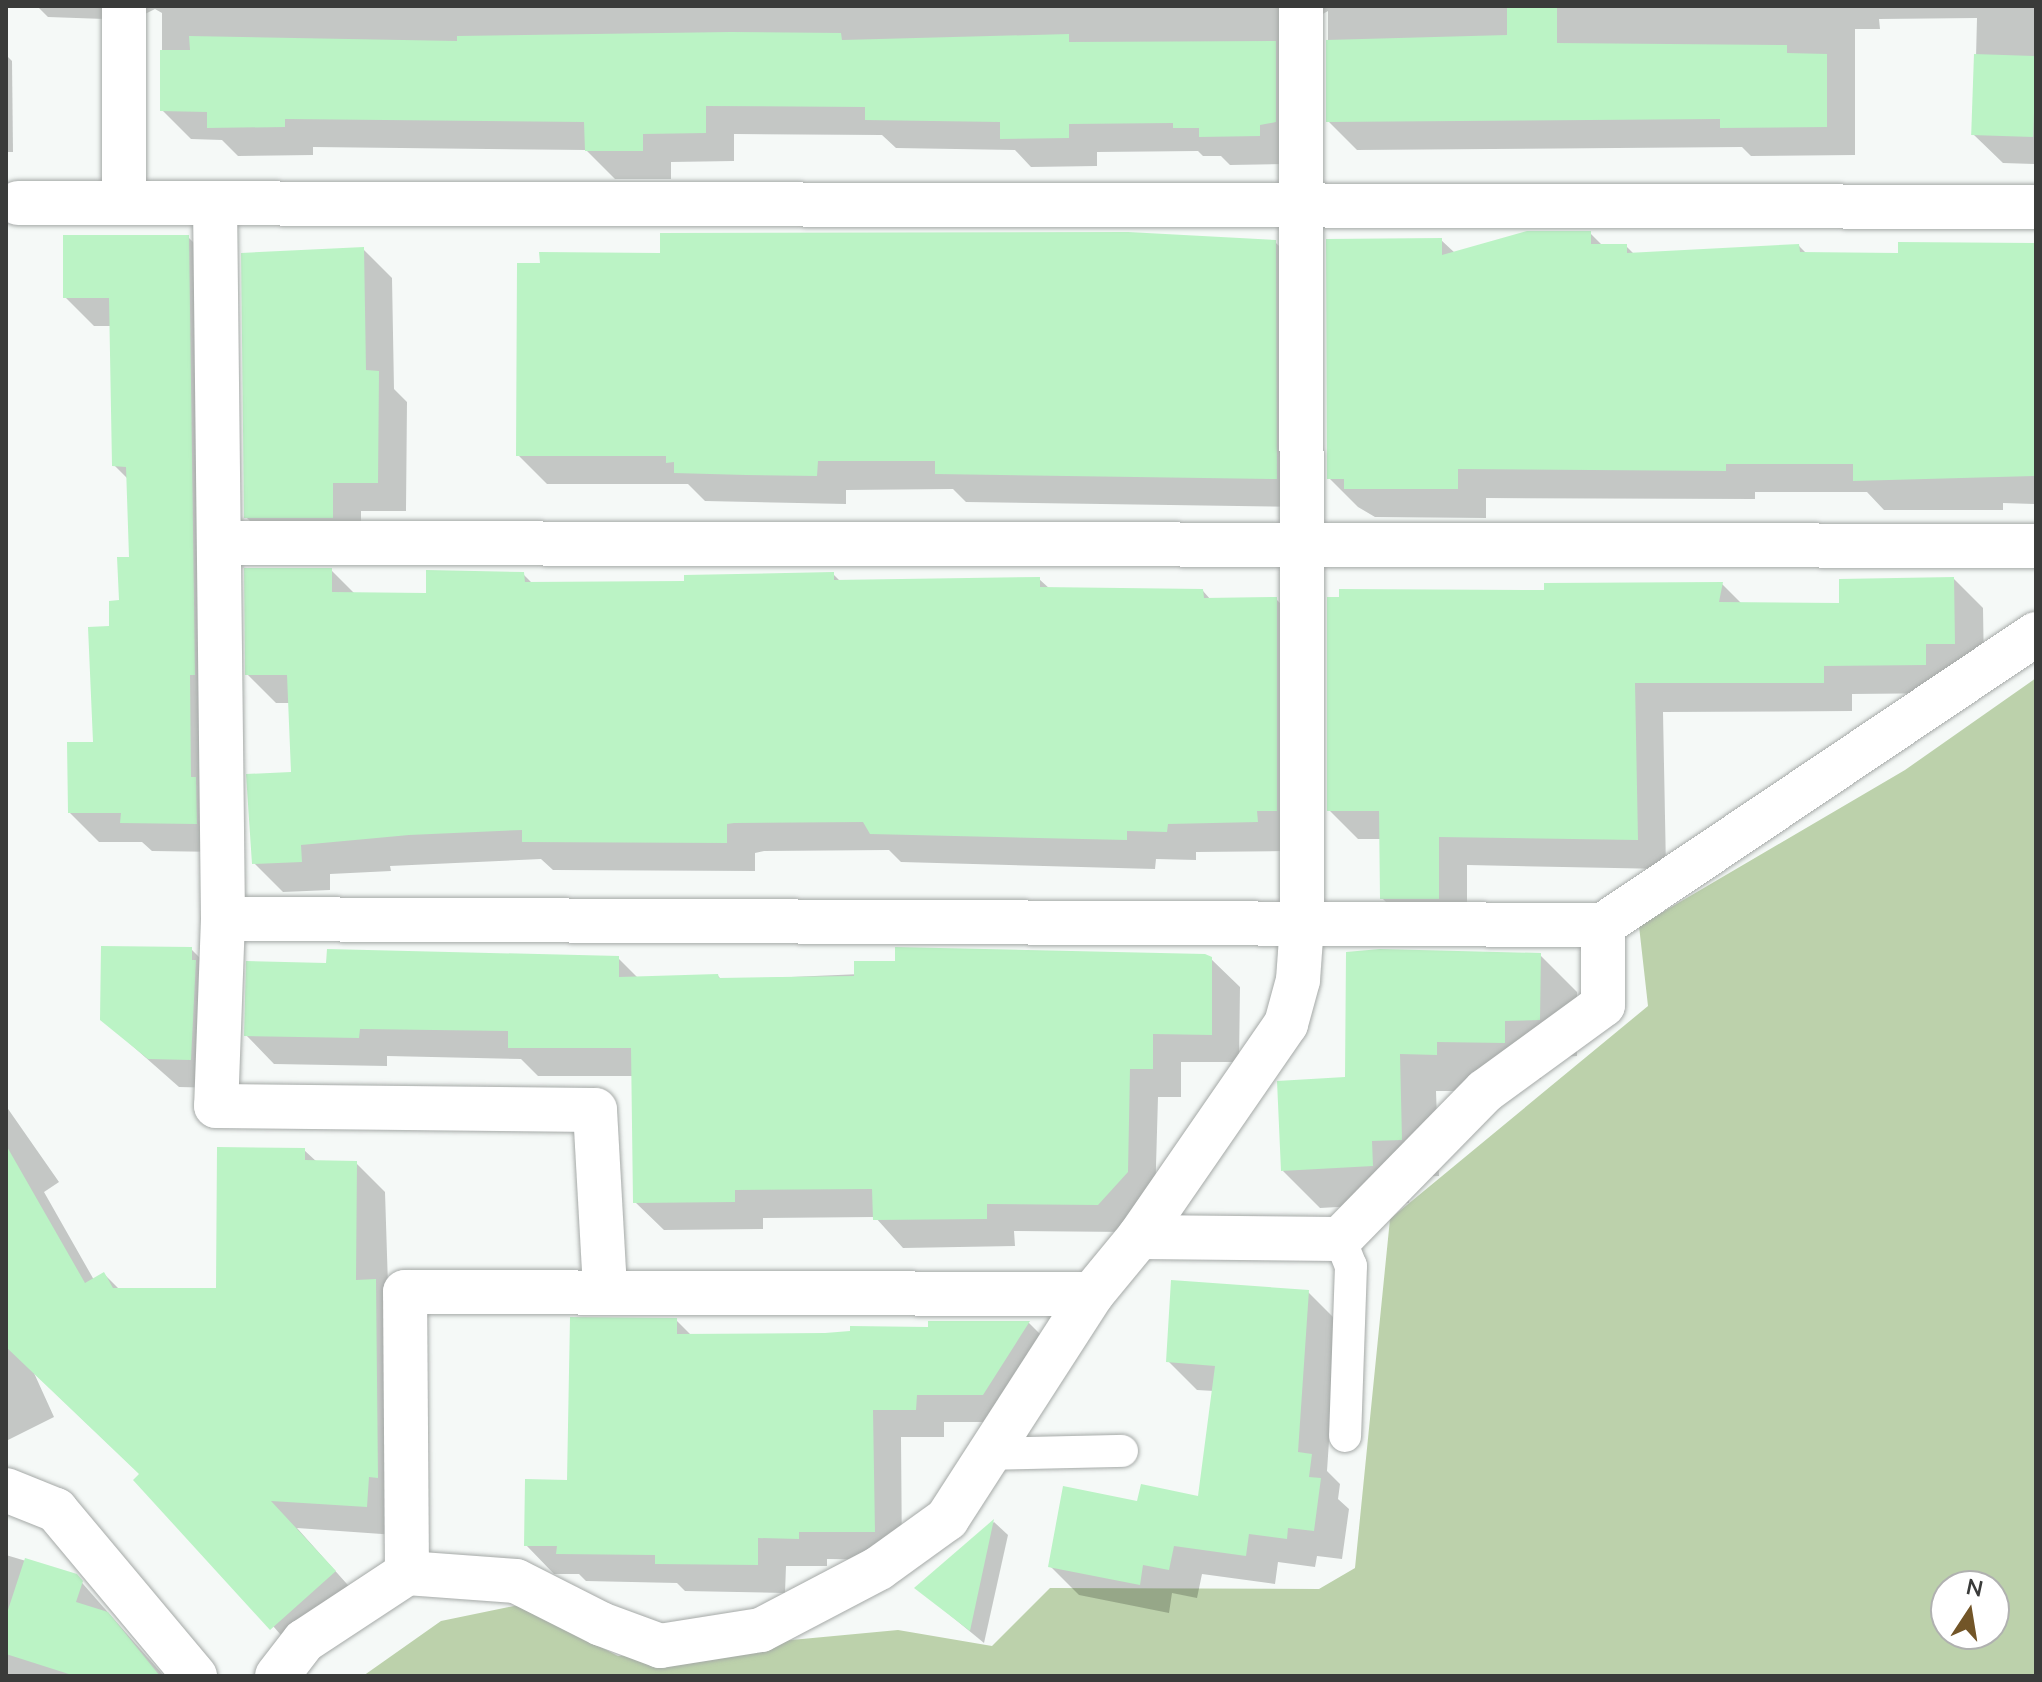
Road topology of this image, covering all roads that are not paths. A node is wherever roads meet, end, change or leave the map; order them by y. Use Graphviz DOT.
graph roads {
  1 [pos="124,6"];
  2 [pos="1301,6"];
  3 [pos="18,203"];
  4 [pos="124,203"];
  5 [pos="215,203"];
  6 [pos="1301,206"];
  7 [pos="2036,207"];
  8 [pos="221,543"];
  9 [pos="1302,545"];
  10 [pos="2036,546"];
  11 [pos="2036,634"];
  12 [pos="223,919"];
  13 [pos="1302,924"];
  14 [pos="1603,925"];
  15 [pos="1139,1237"];
  16 [pos="1340,1239"];
  17 [pos="605,1290"];
  18 [pos="1092,1294"];
  19 [pos="1345,1436"];
  20 [pos="1122,1451"];
  21 [pos="989,1454"];
  22 [pos="6,1490"];
  23 [pos="407,1573"];
  24 [pos="195,1676"];
  25 [pos="277,1676"];
  1 -- 4 [label="street"];
  2 -- 6 [label="street"];
  3 -- 4 [label="street"];
  4 -- 5 [label="street"];
  5 -- 6 [label="street"];
  5 -- 8 [label="street"];
  6 -- 7 [label="street"];
  6 -- 9 [label="street"];
  8 -- 9 [label="street"];
  8 -- 12 [label="street"];
  9 -- 10 [label="street"];
  9 -- 13 [label="street"];
  11 -- 14 [label="street"];
  12 -- 13 [label="street"];
  12 -- 17 [label="street"];
  13 -- 14 [label="street"];
  13 -- 15 [label="street"];
  14 -- 16 [label="street"];
  15 -- 16 [label="street"];
  15 -- 18 [label="street"];
  16 -- 19 [label="lane"];
  17 -- 18 [label="street"];
  17 -- 23 [label="street"];
  18 -- 21 [label="street"];
  20 -- 21 [label="lane"];
  21 -- 23 [label="street"];
  22 -- 24 [label="street"];
  23 -- 25 [label="street"];
}
